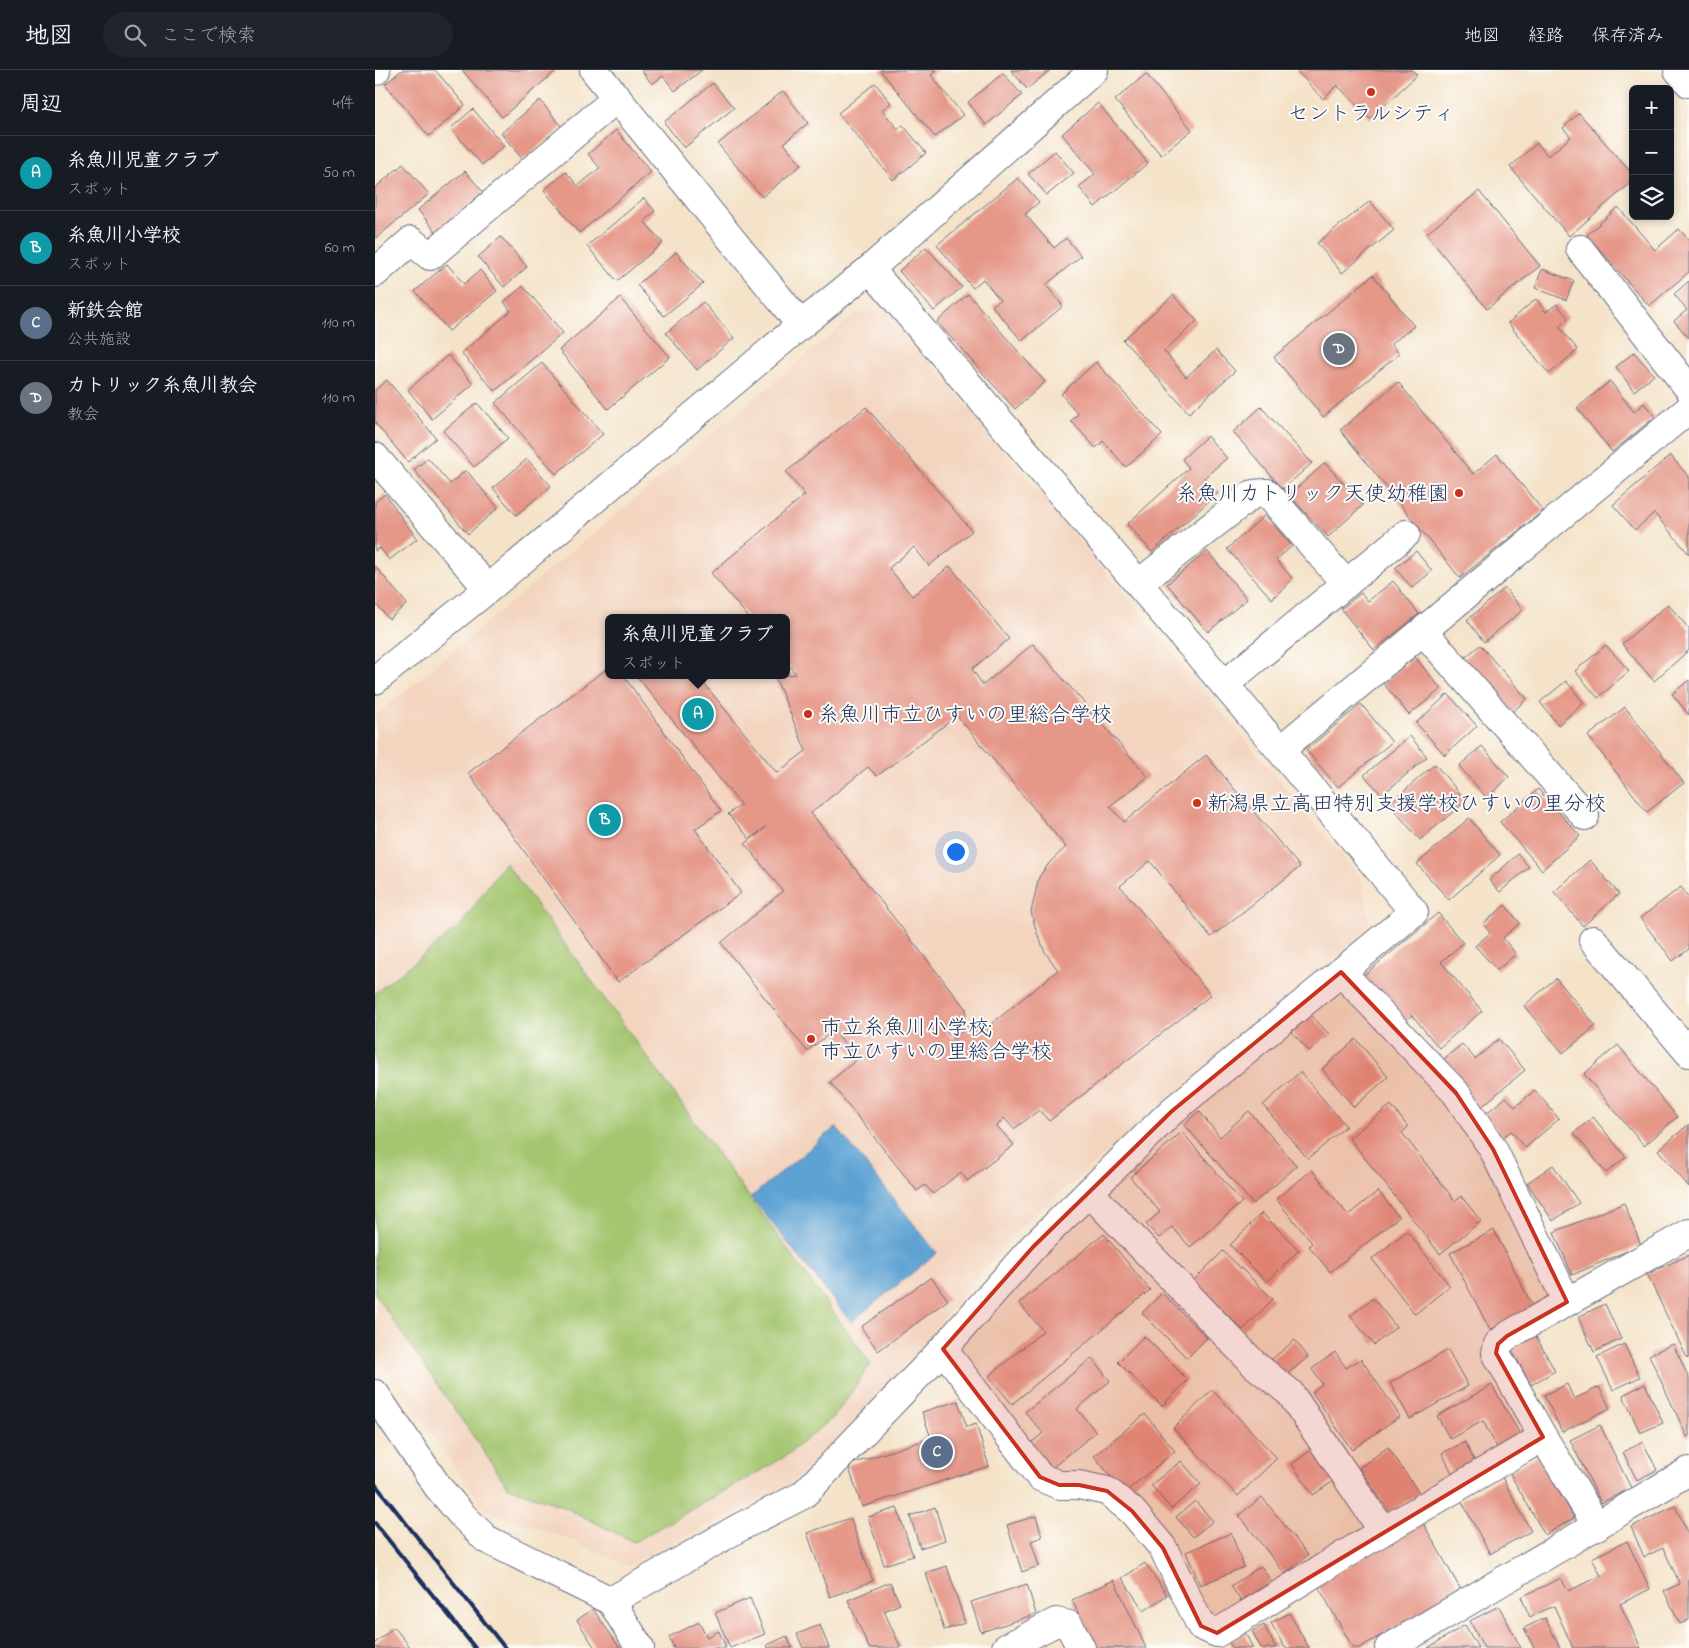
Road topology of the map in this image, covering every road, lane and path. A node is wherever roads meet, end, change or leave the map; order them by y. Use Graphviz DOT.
graph roads {
  1 [pos="594,70"];
  2 [pos="1094,70"];
  3 [pos="1679,70"];
  4 [pos="1689,83"];
  5 [pos="617,98"];
  6 [pos="1580,249"];
  7 [pos="871,269"];
  8 [pos="375,273"];
  9 [pos="801,325"];
  10 [pos="1689,389"];
  11 [pos="1689,409"];
  12 [pos="375,458"];
  13 [pos="1406,534"];
  14 [pos="1139,583"];
  15 [pos="1346,584"];
  16 [pos="488,589"];
  17 [pos="1423,631"];
  18 [pos="375,680"];
  19 [pos="1225,684"];
  20 [pos="1280,750"];
  21 [pos="1585,816"];
  22 [pos="1593,940"];
  23 [pos="1341,972"];
  24 [pos="1689,1053"];
  25 [pos="1089,1192"];
  26 [pos="1689,1233"];
  27 [pos="1567,1302"];
  28 [pos="943,1349"];
  29 [pos="375,1394"];
  30 [pos="1543,1437"];
  31 [pos="1689,1471"];
  32 [pos="1597,1526"];
  33 [pos="1383,1531"];
  34 [pos="611,1601"];
  35 [pos="640,1648"];
  36 [pos="1005,1648"];
  37 [pos="1081,1648"];
  38 [pos="1389,1648"];
  1 -- 5 [label="street"];
  2 -- 7 [label="street"];
  3 -- 4 [label="street"];
  5 -- 8 [label="street"];
  5 -- 9 [label="street"];
  6 -- 10 [label="street"];
  7 -- 9 [label="street"];
  7 -- 14 [label="street"];
  9 -- 16 [label="street"];
  11 -- 17 [label="street"];
  12 -- 16 [label="street"];
  13 -- 15 [label="street"];
  14 -- 15 [label="street"];
  14 -- 19 [label="street"];
  15 -- 19 [label="street"];
  16 -- 18 [label="street"];
  17 -- 20 [label="street"];
  17 -- 21 [label="street"];
  19 -- 20 [label="street"];
  20 -- 23 [label="street"];
  22 -- 24 [label="street"];
  23 -- 25 [label="street"];
  23 -- 27 [label="street"];
  25 -- 28 [label="street"];
  25 -- 33 [label="street"];
  26 -- 27 [label="street"];
  27 -- 30 [label="street"];
  28 -- 33 [label="street"];
  28 -- 34 [label="street"];
  29 -- 34 [label="street"];
  30 -- 32 [label="street"];
  30 -- 33 [label="street"];
  31 -- 32 [label="street"];
  32 -- 38 [label="street"];
  34 -- 35 [label="street"];
  36 -- 37 [label="street"];
}
